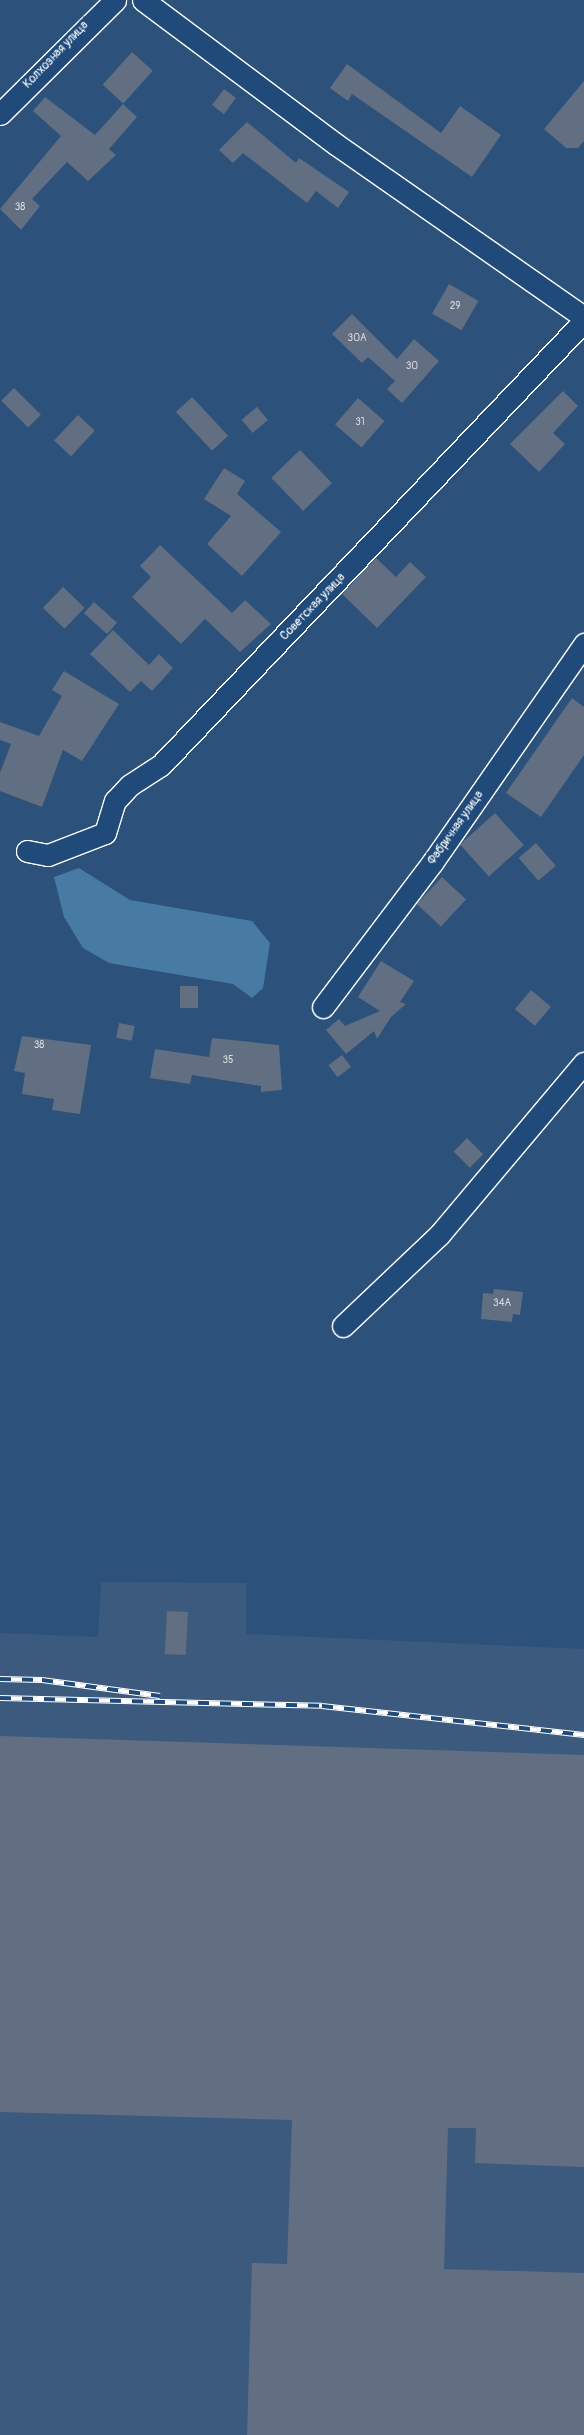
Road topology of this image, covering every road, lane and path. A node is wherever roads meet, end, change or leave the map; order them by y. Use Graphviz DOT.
graph roads {
  1 [pos="114,0"];
  2 [pos="143,0"];
  3 [pos="0,114"];
  4 [pos="584,319"];
  5 [pos="584,644"];
  6 [pos="27,851"];
  7 [pos="323,1007"];
  8 [pos="584,1063"];
  9 [pos="342,1326"];
  1 -- 3 [label="street, Колхозная улица"];
  2 -- 4 [label="street"];
  4 -- 6 [label="street, Советская улица"];
  5 -- 7 [label="street, Фабричная улица"];
  8 -- 9 [label="street"];
}
